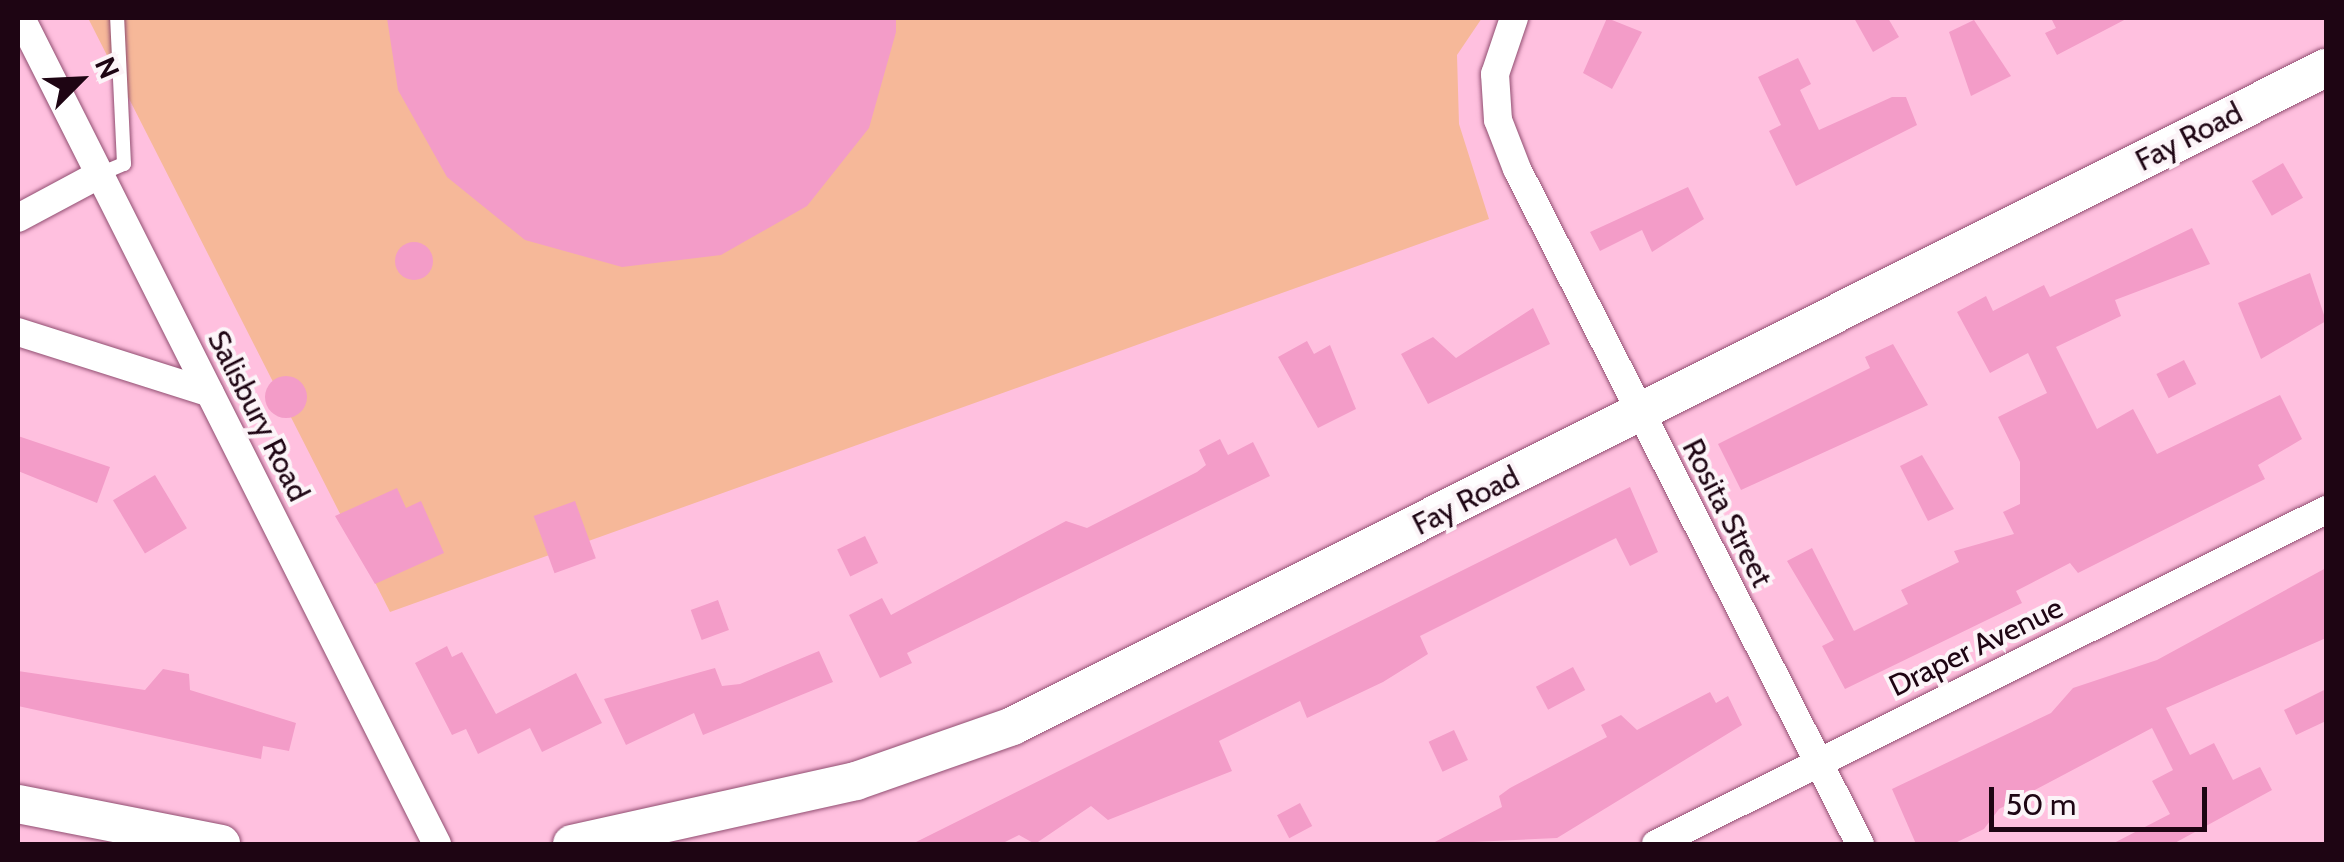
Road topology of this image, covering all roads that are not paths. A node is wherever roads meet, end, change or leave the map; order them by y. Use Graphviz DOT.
graph roads {
  1 [pos="21,18"];
  2 [pos="117,18"];
  3 [pos="1514,18"];
  4 [pos="2326,68"];
  5 [pos="100,174"];
  6 [pos="18,218"];
  7 [pos="18,332"];
  8 [pos="210,394"];
  9 [pos="1640,414"];
  10 [pos="2326,510"];
  11 [pos="1818,762"];
  12 [pos="18,804"];
  13 [pos="221,844"];
  14 [pos="436,844"];
  15 [pos="572,844"];
  16 [pos="1656,844"];
  17 [pos="1860,844"];
  1 -- 5 [label="street, Salisbury Road"];
  2 -- 5 [label="lane"];
  3 -- 9 [label="street, Rosita Street"];
  4 -- 9 [label="street, Fay Road"];
  5 -- 6 [label="street"];
  5 -- 8 [label="street, Salisbury Road"];
  7 -- 8 [label="street"];
  8 -- 14 [label="street, Salisbury Road"];
  9 -- 11 [label="street, Rosita Street"];
  9 -- 15 [label="street, Fay Road"];
  10 -- 11 [label="street, Draper Avenue"];
  11 -- 16 [label="street, Draper Avenue"];
  11 -- 17 [label="street, Rosita Street"];
  12 -- 13 [label="street"];
}
